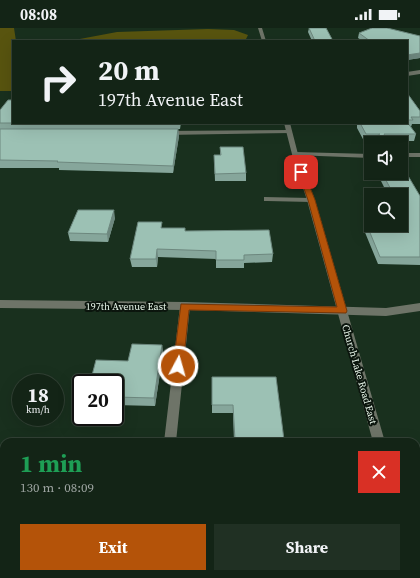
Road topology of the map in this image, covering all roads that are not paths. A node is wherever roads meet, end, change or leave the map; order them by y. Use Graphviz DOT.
graph roads {
  1 [pos="260,28"];
  2 [pos="264,40"];
  3 [pos="420,72"];
  4 [pos="408,74"];
  5 [pos="288,128"];
  6 [pos="156,132"];
  7 [pos="295,154"];
  8 [pos="408,155"];
  9 [pos="420,155"];
  10 [pos="364,156"];
  11 [pos="267,198"];
  12 [pos="311,200"];
  13 [pos="0,304"];
  14 [pos="185,306"];
  15 [pos="420,307"];
  16 [pos="342,311"];
  17 [pos="170,438"];
  18 [pos="378,438"];
  1 -- 2 [label="street"];
  3 -- 4 [label="street"];
  5 -- 6 [label="street"];
  5 -- 7 [label="street, Church Lake Road East"];
  7 -- 10 [label="street"];
  7 -- 12 [label="street, Church Lake Road East"];
  8 -- 9 [label="street"];
  11 -- 12 [label="street"];
  12 -- 16 [label="street, Church Lake Road East"];
  13 -- 14 [label="street, 197th Avenue East"];
  14 -- 16 [label="street, 197th Avenue East"];
  14 -- 17 [label="street"];
  15 -- 16 [label="street, 197th Avenue East"];
  16 -- 18 [label="street, Church Lake Road East"];
}
